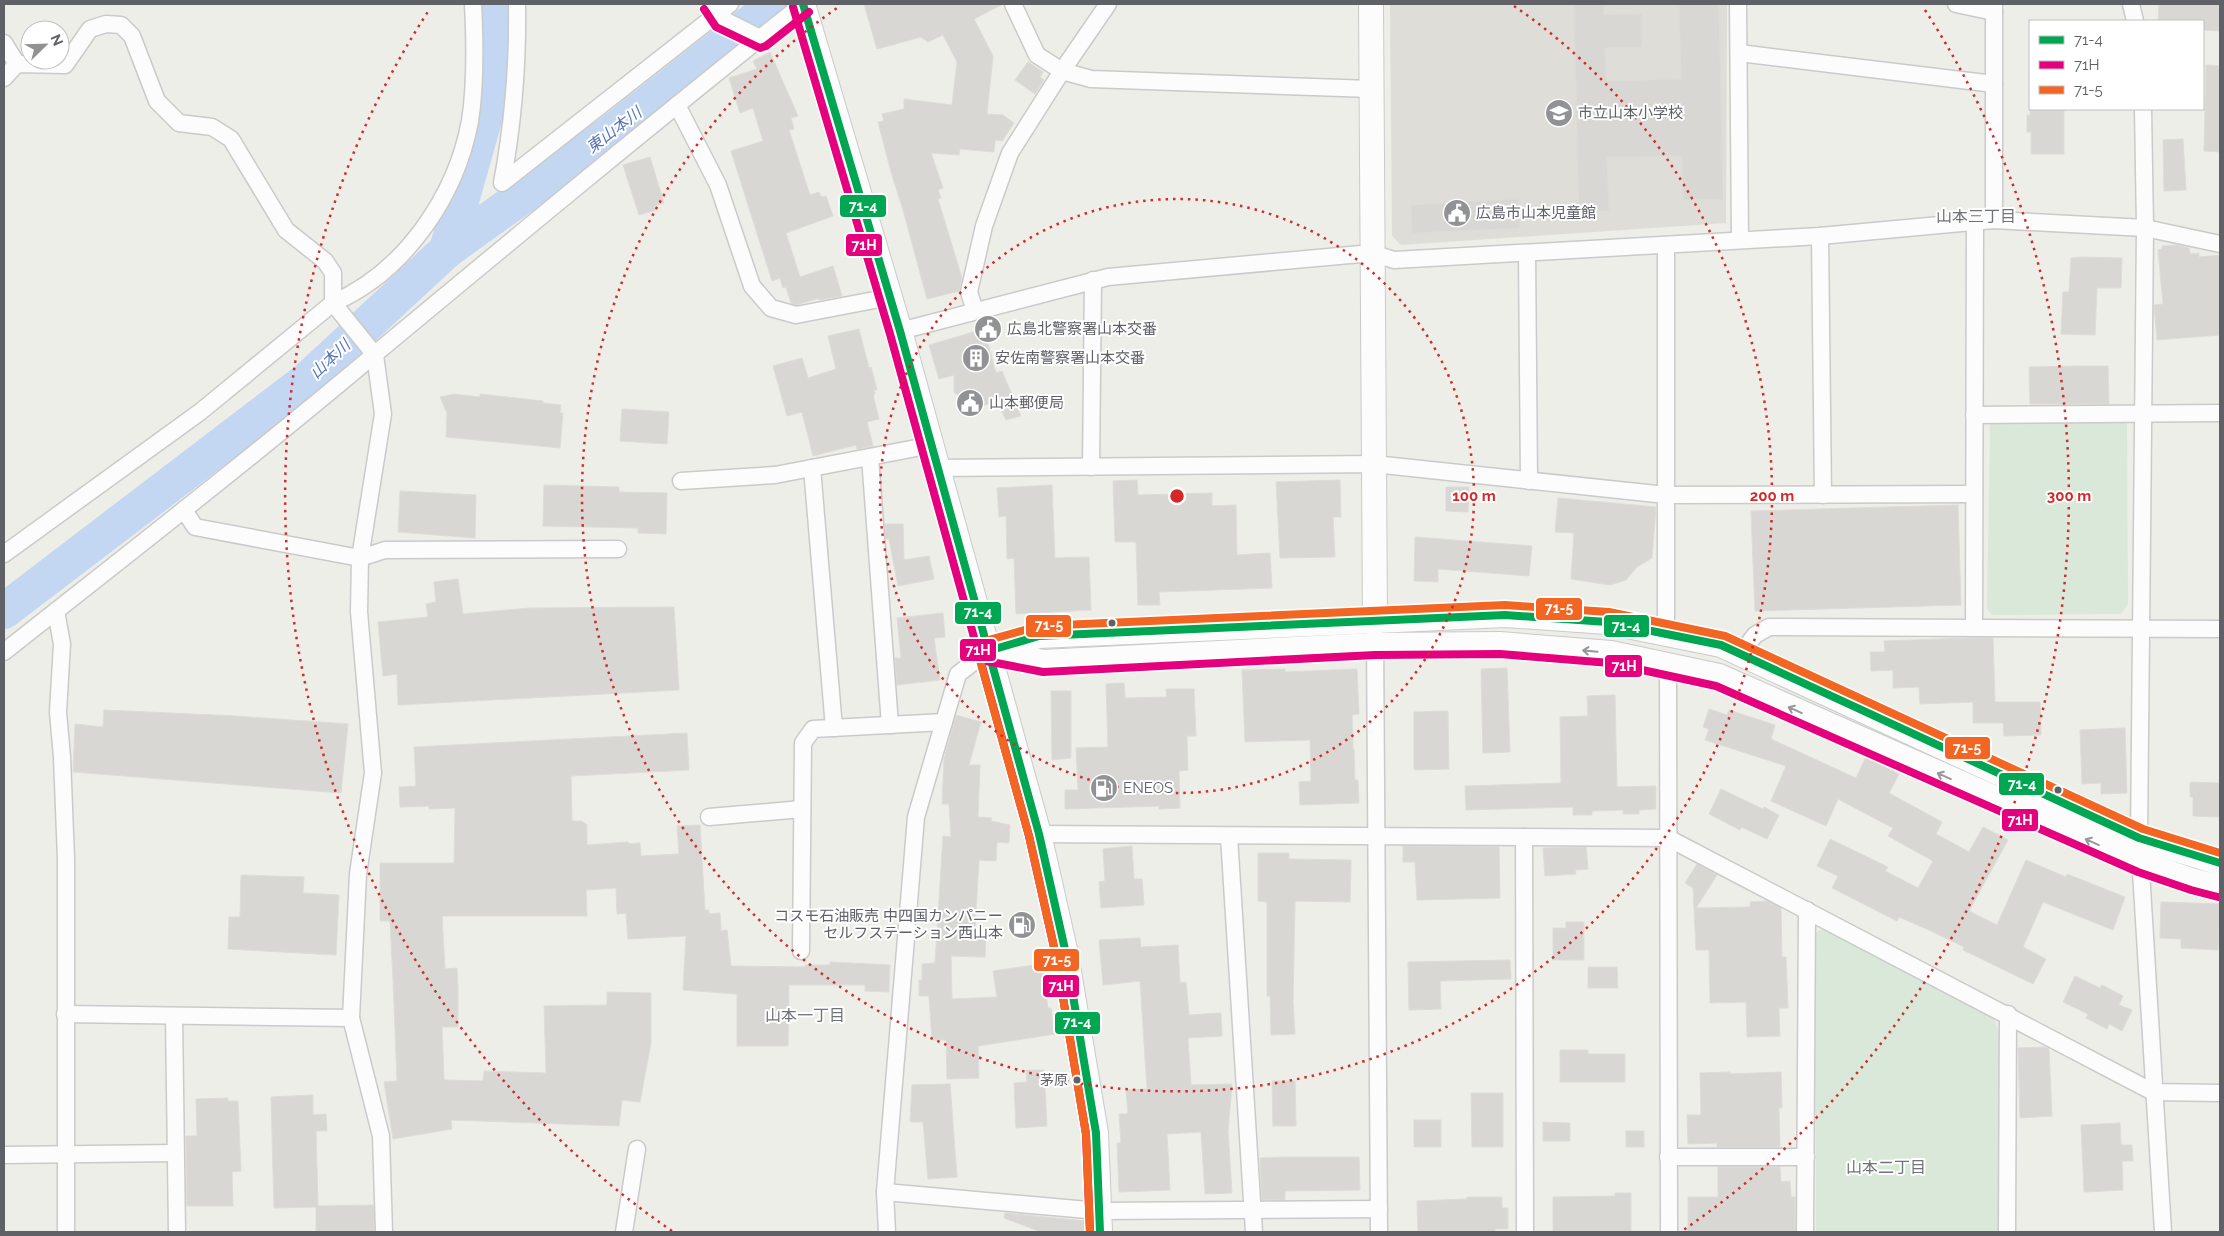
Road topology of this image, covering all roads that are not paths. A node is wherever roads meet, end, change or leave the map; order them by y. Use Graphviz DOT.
graph roads {
  1 [pos="474,4"];
  2 [pos="516,4"];
  3 [pos="803,4"];
  4 [pos="1012,4"];
  5 [pos="1108,4"];
  6 [pos="1371,4"];
  7 [pos="1738,4"];
  8 [pos="1956,4"];
  9 [pos="2131,4"];
  10 [pos="1994,8"];
  11 [pos="721,10"];
  12 [pos="2136,20"];
  13 [pos="760,38"];
  14 [pos="4,43"];
  15 [pos="1739,53"];
  16 [pos="17,64"];
  17 [pos="1062,71"];
  18 [pos="4,78"];
  19 [pos="1994,84"];
  20 [pos="1371,89"];
  21 [pos="677,104"];
  22 [pos="2143,110"];
  23 [pos="1994,220"];
  24 [pos="1975,222"];
  25 [pos="2146,228"];
  26 [pos="1820,236"];
  27 [pos="1740,240"];
  28 [pos="2220,244"];
  29 [pos="1666,245"];
  30 [pos="1372,253"];
  31 [pos="1527,253"];
  32 [pos="1093,280"];
  33 [pos="890,297"];
  34 [pos="333,303"];
  35 [pos="974,311"];
  36 [pos="900,331"];
  37 [pos="375,355"];
  38 [pos="2143,413"];
  39 [pos="2220,413"];
  40 [pos="1974,415"];
  41 [pos="932,445"];
  42 [pos="870,457"];
  43 [pos="1374,464"];
  44 [pos="1091,467"];
  45 [pos="812,468"];
  46 [pos="938,468"];
  47 [pos="681,481"];
  48 [pos="1529,481"];
  49 [pos="1974,494"];
  50 [pos="1666,495"];
  51 [pos="1823,495"];
  52 [pos="184,510"];
  53 [pos="618,549"];
  54 [pos="4,554"];
  55 [pos="360,558"];
  56 [pos="56,611"];
  57 [pos="1375,621"];
  58 [pos="1974,627"];
  59 [pos="2220,629"];
  60 [pos="2141,630"];
  61 [pos="1666,634"];
  62 [pos="1375,645"];
  63 [pos="988,650"];
  64 [pos="4,652"];
  65 [pos="1741,654"];
  66 [pos="1668,665"];
  67 [pos="944,722"];
  68 [pos="890,725"];
  69 [pos="834,728"];
  70 [pos="802,809"];
  71 [pos="709,817"];
  72 [pos="1038,834"];
  73 [pos="1229,836"];
  74 [pos="1376,837"];
  75 [pos="1524,837"];
  76 [pos="1668,838"];
  77 [pos="2139,838"];
  78 [pos="2142,863"];
  79 [pos="2220,863"];
  80 [pos="2220,887"];
  81 [pos="1807,910"];
  82 [pos="801,951"];
  83 [pos="65,1014"];
  84 [pos="2008,1014"];
  85 [pos="174,1016"];
  86 [pos="351,1018"];
  87 [pos="2153,1092"];
  88 [pos="2220,1093"];
  89 [pos="637,1149"];
  90 [pos="175,1152"];
  91 [pos="4,1155"];
  92 [pos="65,1155"];
  93 [pos="1668,1157"];
  94 [pos="1806,1157"];
  95 [pos="885,1192"];
  96 [pos="1253,1210"];
  97 [pos="1379,1210"];
  98 [pos="1100,1222"];
  99 [pos="66,1232"];
  100 [pos="177,1232"];
  101 [pos="384,1232"];
  102 [pos="624,1232"];
  103 [pos="886,1232"];
  104 [pos="1254,1232"];
  105 [pos="1379,1232"];
  106 [pos="1525,1232"];
  107 [pos="1669,1232"];
  108 [pos="1805,1232"];
  109 [pos="2006,1232"];
  110 [pos="2163,1232"];
  1 -- 34 [label="street"];
  2 -- 11 [label="street"];
  3 -- 13 [label="street"];
  3 -- 33 [label="street"];
  4 -- 17 [label="street"];
  5 -- 17 [label="street"];
  6 -- 20 [label="street"];
  7 -- 15 [label="street"];
  8 -- 10 [label="street"];
  9 -- 12 [label="street"];
  10 -- 19 [label="street"];
  11 -- 13 [label="street"];
  13 -- 21 [label="street"];
  14 -- 16 [label="street"];
  15 -- 19 [label="street"];
  15 -- 27 [label="street"];
  16 -- 18 [label="street"];
  16 -- 34 [label="street"];
  17 -- 20 [label="street"];
  17 -- 35 [label="street"];
  19 -- 23 [label="street"];
  20 -- 30 [label="street"];
  21 -- 33 [label="street"];
  21 -- 37 [label="street"];
  22 -- 25 [label="street"];
  23 -- 24 [label="street"];
  23 -- 25 [label="street"];
  24 -- 26 [label="street"];
  24 -- 40 [label="street"];
  25 -- 28 [label="street"];
  25 -- 38 [label="street"];
  26 -- 27 [label="street"];
  26 -- 51 [label="street"];
  27 -- 29 [label="street"];
  29 -- 31 [label="street"];
  29 -- 50 [label="street"];
  30 -- 31 [label="street"];
  30 -- 32 [label="street"];
  30 -- 43 [label="street"];
  31 -- 48 [label="street"];
  32 -- 35 [label="street"];
  32 -- 44 [label="street"];
  33 -- 36 [label="street"];
  34 -- 37 [label="street"];
  34 -- 54 [label="street"];
  35 -- 36 [label="street"];
  36 -- 41 [label="street"];
  37 -- 52 [label="street"];
  37 -- 55 [label="street"];
  38 -- 39 [label="street"];
  38 -- 40 [label="street"];
  38 -- 60 [label="street"];
  40 -- 49 [label="street"];
  41 -- 42 [label="street"];
  41 -- 46 [label="street"];
  42 -- 45 [label="street"];
  42 -- 68 [label="street"];
  43 -- 44 [label="street"];
  43 -- 48 [label="street"];
  43 -- 57 [label="street"];
  44 -- 46 [label="street"];
  45 -- 47 [label="street"];
  45 -- 69 [label="street"];
  46 -- 63 [label="street"];
  48 -- 50 [label="street"];
  49 -- 51 [label="street"];
  49 -- 58 [label="street"];
  50 -- 51 [label="street"];
  50 -- 61 [label="street"];
  52 -- 55 [label="street"];
  52 -- 56 [label="street"];
  53 -- 55 [label="street"];
  55 -- 86 [label="street"];
  56 -- 64 [label="street"];
  56 -- 83 [label="street"];
  57 -- 61 [label="street"];
  57 -- 62 [label="street"];
  57 -- 63 [label="street"];
  58 -- 60 [label="street"];
  58 -- 65 [label="street"];
  59 -- 60 [label="street"];
  60 -- 77 [label="street"];
  61 -- 65 [label="street"];
  62 -- 63 [label="street"];
  66 -- 62 [label="street, one-way"];
  62 -- 74 [label="street"];
  63 -- 67 [label="street"];
  63 -- 72 [label="street"];
  65 -- 77 [label="street"];
  66 -- 76 [label="street"];
  78 -- 66 [label="street, one-way"];
  67 -- 68 [label="street"];
  67 -- 95 [label="street"];
  68 -- 69 [label="street"];
  69 -- 70 [label="street"];
  70 -- 71 [label="street"];
  70 -- 82 [label="street"];
  72 -- 73 [label="street"];
  72 -- 98 [label="street"];
  73 -- 74 [label="street"];
  73 -- 96 [label="street"];
  74 -- 75 [label="street"];
  74 -- 97 [label="street"];
  75 -- 76 [label="street"];
  75 -- 106 [label="street"];
  76 -- 81 [label="street"];
  76 -- 93 [label="street"];
  77 -- 78 [label="street"];
  77 -- 79 [label="street"];
  78 -- 80 [label="street"];
  78 -- 87 [label="street"];
  81 -- 84 [label="street"];
  81 -- 94 [label="street"];
  83 -- 85 [label="street"];
  83 -- 92 [label="street"];
  84 -- 87 [label="street"];
  84 -- 109 [label="street"];
  85 -- 86 [label="street"];
  85 -- 90 [label="street"];
  86 -- 101 [label="street"];
  87 -- 88 [label="street"];
  87 -- 110 [label="street"];
  89 -- 102 [label="street"];
  90 -- 92 [label="street"];
  90 -- 100 [label="street"];
  91 -- 92 [label="street"];
  92 -- 99 [label="street"];
  93 -- 94 [label="street"];
  93 -- 107 [label="street"];
  94 -- 108 [label="street"];
  95 -- 98 [label="street"];
  95 -- 103 [label="street"];
  96 -- 97 [label="street"];
  96 -- 98 [label="street"];
  96 -- 104 [label="street"];
  97 -- 105 [label="street"];
}
